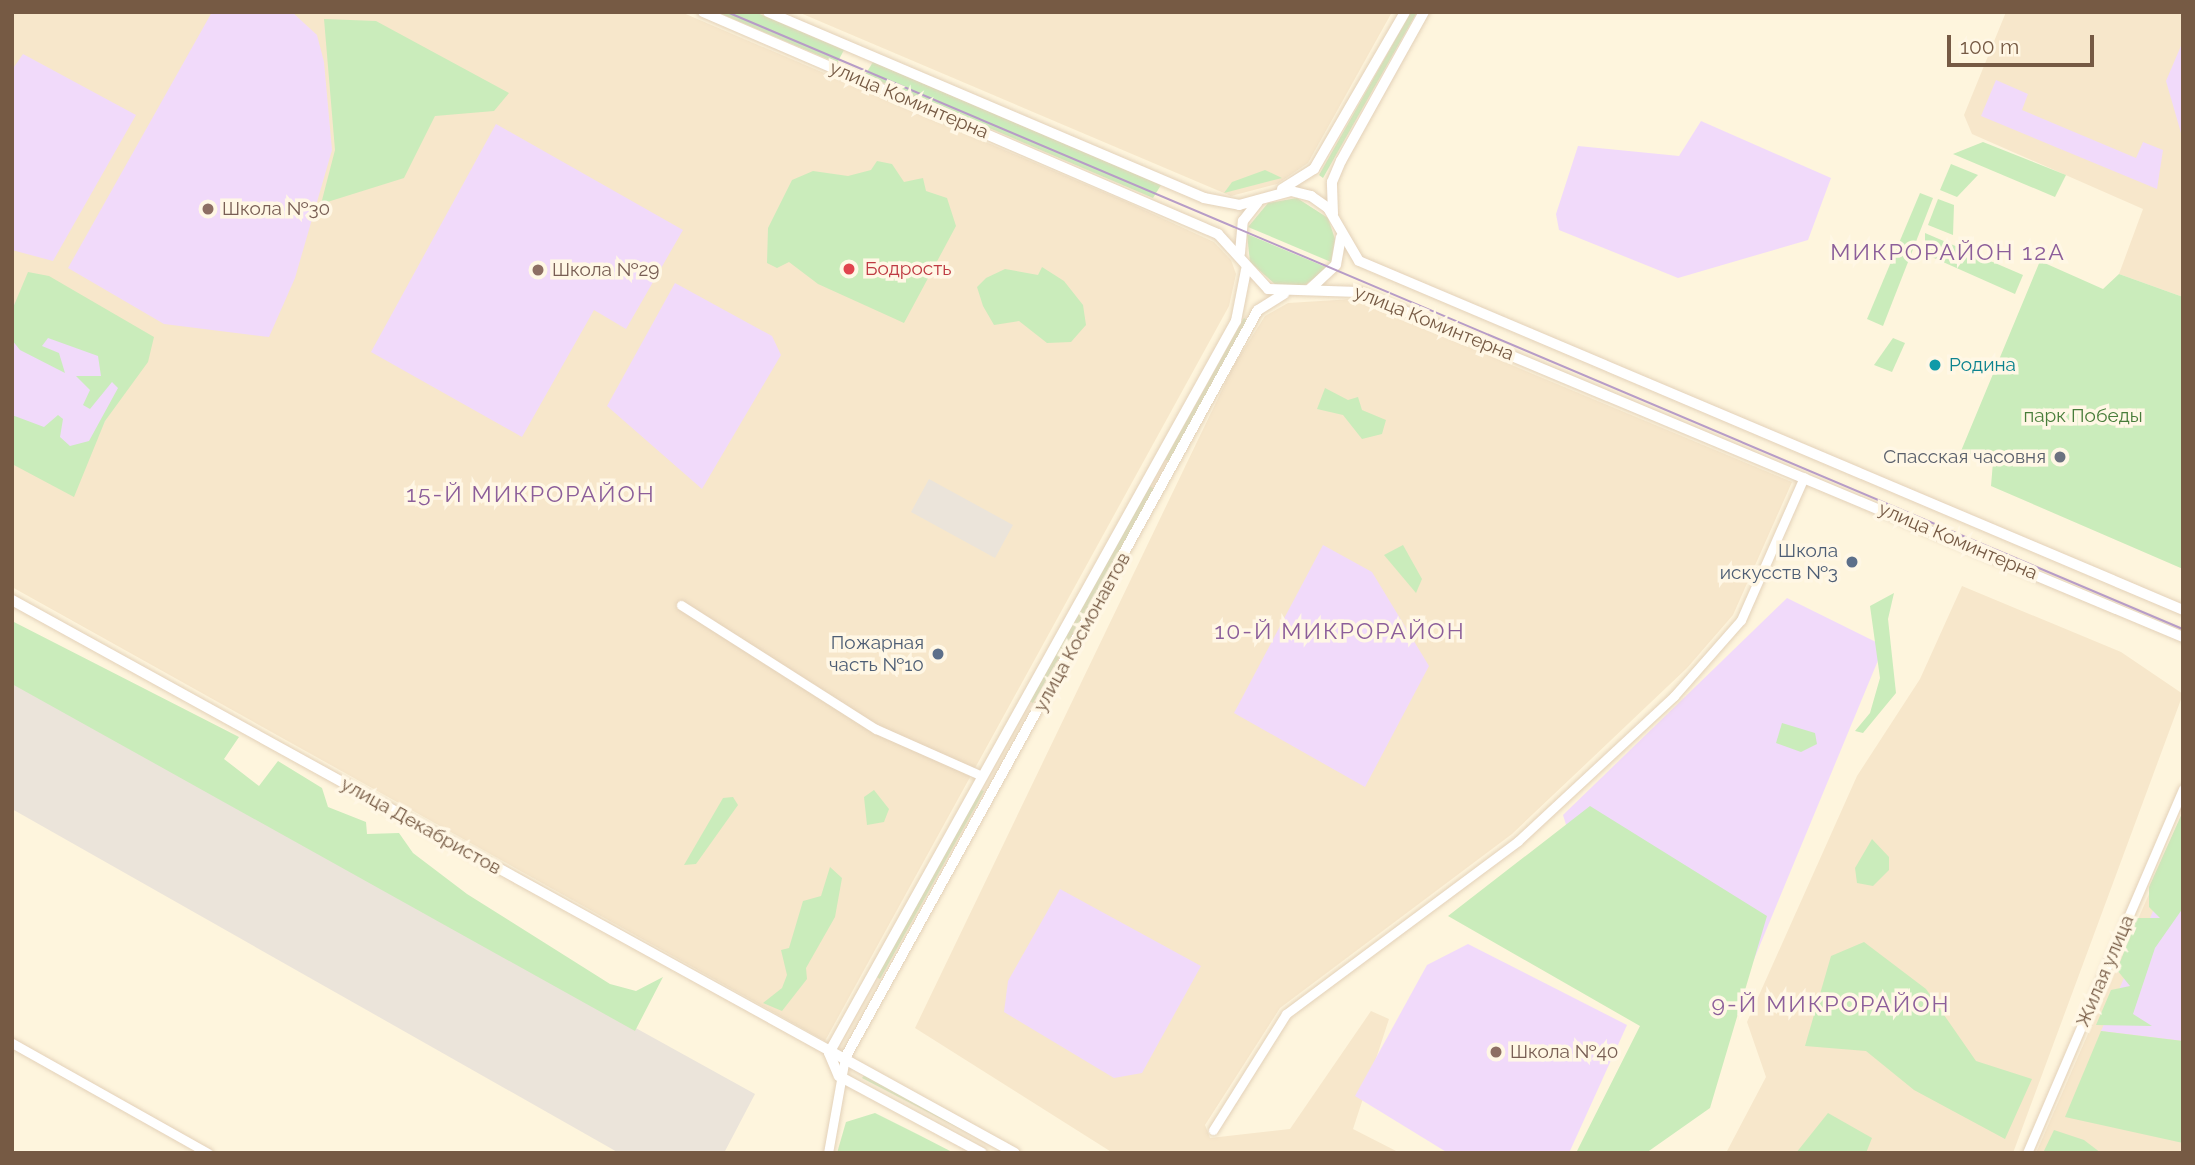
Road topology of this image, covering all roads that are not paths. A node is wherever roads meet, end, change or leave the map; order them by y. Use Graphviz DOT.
graph roads {
  1 [pos="702,12"];
  2 [pos="768,12"];
  3 [pos="1405,12"];
  4 [pos="1424,12"];
  5 [pos="1271,195"];
  6 [pos="1334,217"];
  7 [pos="1340,237"];
  8 [pos="1240,253"];
  9 [pos="1246,270"];
  10 [pos="1297,293"];
  11 [pos="1150,469"];
  12 [pos="1804,477"];
  13 [pos="1167,479"];
  14 [pos="12,600"];
  15 [pos="681,605"];
  16 [pos="2183,610"];
  17 [pos="2183,638"];
  18 [pos="980,775"];
  19 [pos="2183,789"];
  20 [pos="867,977"];
  21 [pos="883,986"];
  22 [pos="12,1043"];
  23 [pos="829,1053"];
  24 [pos="845,1058"];
  25 [pos="839,1076"];
  26 [pos="1213,1130"];
  27 [pos="208,1153"];
  28 [pos="828,1153"];
  29 [pos="982,1153"];
  30 [pos="1016,1153"];
  31 [pos="2026,1153"];
  1 -- 8 [label="street, улица Коминтерна"];
  2 -- 5 [label="street, улица Коминтерна"];
  3 -- 5 [label="street"];
  4 -- 6 [label="street"];
  5 -- 6 [label="street, улица Коминтерна"];
  5 -- 8 [label="street"];
  6 -- 7 [label="street, улица Коминтерна"];
  7 -- 10 [label="street, улица Космонавтов"];
  7 -- 16 [label="street, улица Коминтерна"];
  8 -- 9 [label="street"];
  9 -- 10 [label="street, улица Коминтерна"];
  9 -- 11 [label="street, улица Космонавтов"];
  10 -- 12 [label="street, улица Коминтерна"];
  10 -- 13 [label="street, улица Космонавтов"];
  11 -- 13 [label="street"];
  11 -- 18 [label="street, улица Космонавтов"];
  12 -- 17 [label="street, улица Коминтерна"];
  12 -- 26 [label="street"];
  13 -- 21 [label="street, улица Космонавтов"];
  14 -- 23 [label="street, улица Декабристов"];
  15 -- 18 [label="street"];
  18 -- 20 [label="street, улица Космонавтов"];
  19 -- 31 [label="street, Жилая улица"];
  20 -- 21 [label="street"];
  20 -- 23 [label="street, улица Космонавтов"];
  21 -- 24 [label="street, улица Космонавтов"];
  22 -- 27 [label="street"];
  23 -- 24 [label="street, улица Декабристов"];
  23 -- 25 [label="street"];
  24 -- 25 [label="street"];
  24 -- 30 [label="street, улица Декабристов"];
  25 -- 28 [label="street"];
  25 -- 29 [label="street"];
}
